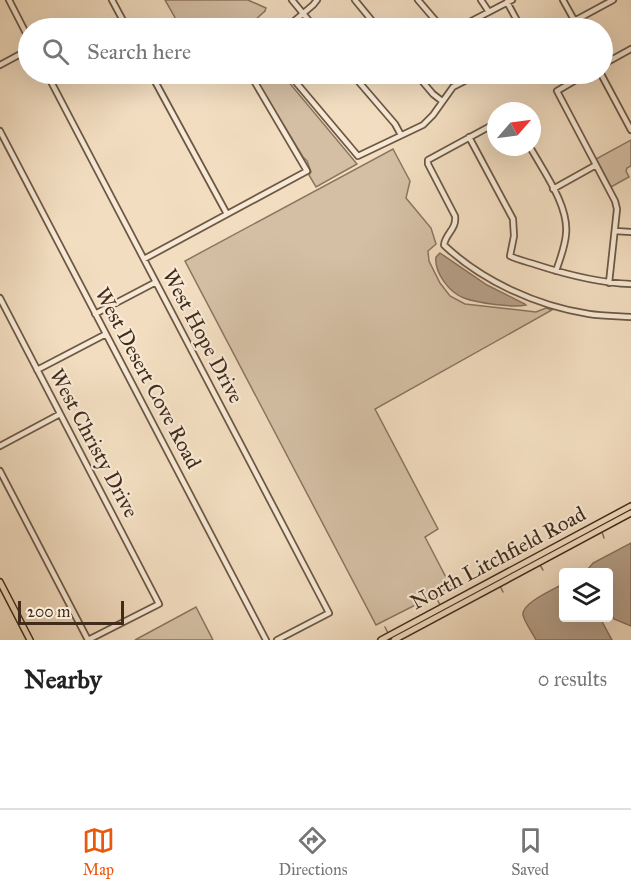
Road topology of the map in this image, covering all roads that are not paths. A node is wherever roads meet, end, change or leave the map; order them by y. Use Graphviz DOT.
graph roads {
  1 [pos="9,0"];
  2 [pos="112,0"];
  3 [pos="292,0"];
  4 [pos="317,0"];
  5 [pos="355,0"];
  6 [pos="418,0"];
  7 [pos="482,0"];
  8 [pos="563,0"];
  9 [pos="613,0"];
  10 [pos="509,1"];
  11 [pos="489,12"];
  12 [pos="303,14"];
  13 [pos="18,18"];
  14 [pos="122,18"];
  15 [pos="298,18"];
  16 [pos="306,18"];
  17 [pos="370,18"];
  18 [pos="433,18"];
  19 [pos="477,18"];
  20 [pos="517,18"];
  21 [pos="573,18"];
  22 [pos="580,18"];
  23 [pos="631,49"];
  24 [pos="18,55"];
  25 [pos="613,59"];
  26 [pos="0,65"];
  27 [pos="52,84"];
  28 [pos="156,84"];
  29 [pos="256,84"];
  30 [pos="297,84"];
  31 [pos="361,84"];
  32 [pos="424,84"];
  33 [pos="459,84"];
  34 [pos="569,84"];
  35 [pos="606,84"];
  36 [pos="442,102"];
  37 [pos="487,128"];
  38 [pos="631,130"];
  39 [pos="0,131"];
  40 [pos="401,135"];
  41 [pos="469,137"];
  42 [pos="535,156"];
  43 [pos="596,165"];
  44 [pos="553,189"];
  45 [pos="227,214"];
  46 [pos="615,231"];
  47 [pos="631,232"];
  48 [pos="144,259"];
  49 [pos="556,271"];
  50 [pos="156,282"];
  51 [pos="609,283"];
  52 [pos="631,284"];
  53 [pos="0,298"];
  54 [pos="95,314"];
  55 [pos="631,317"];
  56 [pos="106,334"];
  57 [pos="37,370"];
  58 [pos="60,414"];
  59 [pos="0,446"];
  60 [pos="0,471"];
  61 [pos="631,506"];
  62 [pos="631,513"];
  63 [pos="0,582"];
  64 [pos="482,589"];
  65 [pos="435,611"];
  66 [pos="396,639"];
  67 [pos="30,640"];
  68 [pos="88,640"];
  69 [pos="266,640"];
  70 [pos="277,640"];
  71 [pos="381,640"];
  1 -- 13 [label="street"];
  2 -- 14 [label="street"];
  3 -- 12 [label="street"];
  4 -- 12 [label="street"];
  5 -- 17 [label="street"];
  6 -- 18 [label="street"];
  7 -- 11 [label="street"];
  8 -- 21 [label="street"];
  9 -- 22 [label="street"];
  10 -- 11 [label="street"];
  10 -- 20 [label="street"];
  11 -- 19 [label="street"];
  12 -- 15 [label="street"];
  12 -- 16 [label="street"];
  23 -- 25 [label="street"];
  24 -- 26 [label="street"];
  27 -- 48 [label="street, West Hope Drive"];
  28 -- 45 [label="street"];
  29 -- 45 [label="street"];
  30 -- 40 [label="street"];
  31 -- 40 [label="street"];
  32 -- 36 [label="street"];
  33 -- 36 [label="street"];
  34 -- 43 [label="street"];
  35 -- 38 [label="street"];
  36 -- 40 [label="street"];
  37 -- 41 [label="street"];
  39 -- 54 [label="street, West Desert Cove Road"];
  41 -- 49 [label="street"];
  41 -- 55 [label="street"];
  42 -- 44 [label="street"];
  43 -- 44 [label="street"];
  43 -- 46 [label="street"];
  44 -- 49 [label="street"];
  45 -- 48 [label="street"];
  46 -- 47 [label="street"];
  46 -- 51 [label="street"];
  48 -- 50 [label="street, West Hope Drive"];
  49 -- 51 [label="street"];
  50 -- 54 [label="street"];
  50 -- 70 [label="street, West Hope Drive"];
  51 -- 52 [label="street"];
  53 -- 57 [label="street, West Christy Drive"];
  54 -- 56 [label="street, West Desert Cove Road"];
  56 -- 57 [label="street"];
  56 -- 69 [label="street, West Desert Cove Road"];
  57 -- 58 [label="street, West Christy Drive"];
  58 -- 59 [label="street"];
  58 -- 68 [label="street, West Christy Drive"];
  60 -- 68 [label="street"];
  61 -- 64 [label="main road, North Litchfield Road"];
  62 -- 64 [label="main road, North Litchfield Road"];
  63 -- 67 [label="main road"];
  64 -- 65 [label="main road, North Litchfield Road"];
  64 -- 66 [label="main road, North Litchfield Road"];
  65 -- 66 [label="main road"];
  65 -- 71 [label="main road, North Litchfield Road"];
}
